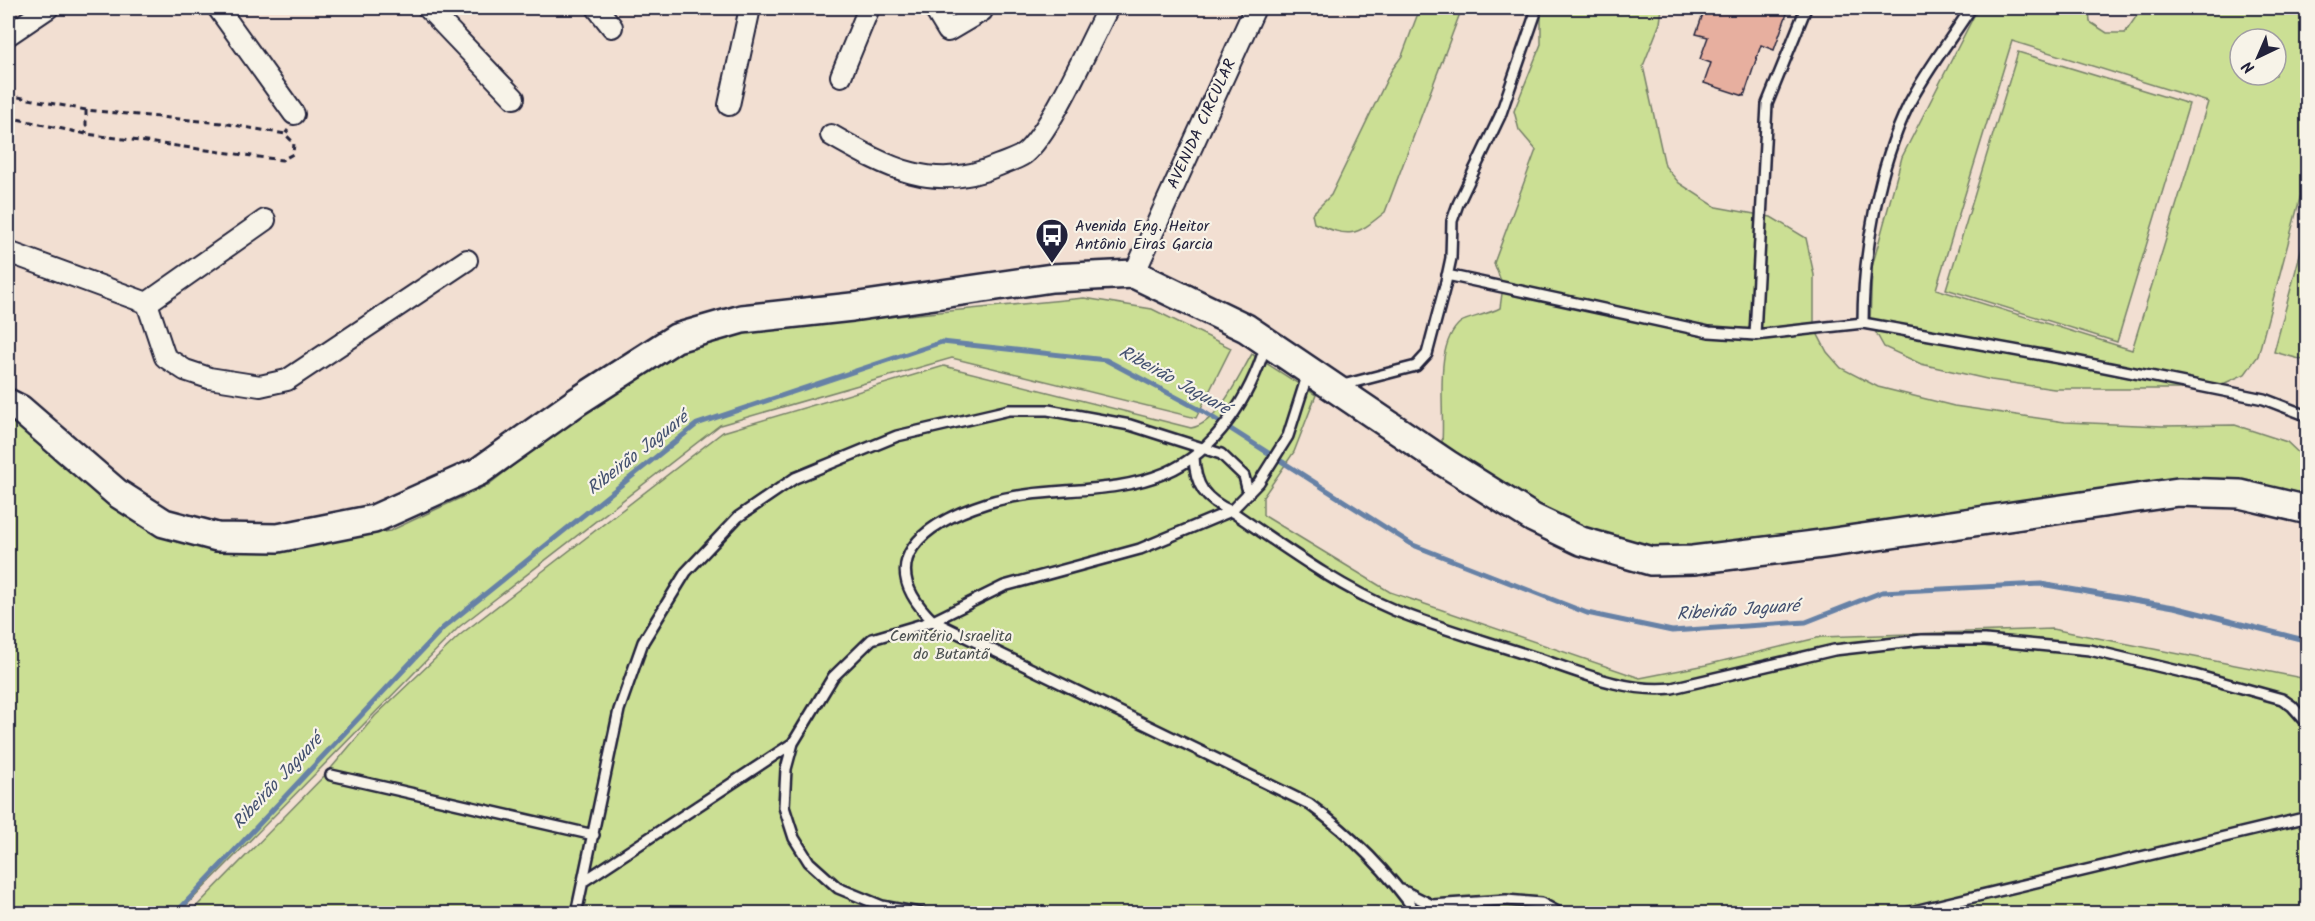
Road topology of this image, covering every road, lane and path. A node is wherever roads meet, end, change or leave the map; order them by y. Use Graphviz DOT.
graph roads {
  1 [pos="48,8"];
  2 [pos="218,8"];
  3 [pos="428,8"];
  4 [pos="597,8"];
  5 [pos="750,8"];
  6 [pos="869,8"];
  7 [pos="934,8"];
  8 [pos="1108,8"];
  9 [pos="1255,8"];
  10 [pos="1806,8"];
  11 [pos="1971,8"];
  12 [pos="982,11"];
  13 [pos="1535,15"];
  14 [pos="612,27"];
  15 [pos="8,35"];
  16 [pos="841,76"];
  17 [pos="8,95"];
  18 [pos="514,98"];
  19 [pos="729,105"];
  20 [pos="86,110"];
  21 [pos="294,114"];
  22 [pos="8,117"];
  23 [pos="86,134"];
  24 [pos="285,134"];
  25 [pos="831,135"];
  26 [pos="265,220"];
  27 [pos="8,252"];
  28 [pos="467,260"];
  29 [pos="1134,274"];
  30 [pos="1447,275"];
  31 [pos="147,303"];
  32 [pos="1863,323"];
  33 [pos="1755,334"];
  34 [pos="1267,341"];
  35 [pos="1309,370"];
  36 [pos="1334,387"];
  37 [pos="8,403"];
  38 [pos="2307,416"];
  39 [pos="1206,448"];
  40 [pos="1194,457"];
  41 [pos="1248,492"];
  42 [pos="2307,510"];
  43 [pos="1231,511"];
  44 [pos="933,621"];
  45 [pos="2307,724"];
  46 [pos="793,742"];
  47 [pos="331,775"];
  48 [pos="2307,817"];
  49 [pos="594,835"];
  50 [pos="584,881"];
  51 [pos="1400,889"];
  52 [pos="576,914"];
  53 [pos="924,914"];
  54 [pos="1417,914"];
  55 [pos="1561,914"];
  56 [pos="1902,914"];
  1 -- 15 [label="street"];
  2 -- 21 [label="street"];
  3 -- 18 [label="street"];
  4 -- 14 [label="street"];
  5 -- 19 [label="street"];
  6 -- 16 [label="street"];
  7 -- 12 [label="street"];
  8 -- 25 [label="street"];
  9 -- 29 [label="street, AVENIDA CIRCULAR"];
  10 -- 33 [label="lane"];
  11 -- 32 [label="lane"];
  13 -- 30 [label="lane"];
  17 -- 20 [label="path"];
  20 -- 23 [label="path"];
  20 -- 24 [label="path"];
  21 -- 24 [label="path"];
  22 -- 23 [label="path"];
  23 -- 24 [label="path"];
  26 -- 31 [label="street"];
  27 -- 31 [label="street"];
  28 -- 31 [label="street"];
  29 -- 34 [label="main road"];
  29 -- 37 [label="main road"];
  30 -- 33 [label="lane"];
  30 -- 36 [label="lane"];
  32 -- 33 [label="lane"];
  32 -- 38 [label="lane"];
  34 -- 35 [label="main road"];
  34 -- 39 [label="lane"];
  35 -- 36 [label="main road"];
  35 -- 41 [label="lane"];
  36 -- 42 [label="main road"];
  39 -- 40 [label="lane"];
  39 -- 41 [label="lane"];
  39 -- 49 [label="lane"];
  40 -- 43 [label="lane"];
  40 -- 44 [label="lane"];
  41 -- 43 [label="lane"];
  43 -- 44 [label="lane"];
  43 -- 45 [label="lane"];
  44 -- 46 [label="lane"];
  44 -- 51 [label="lane"];
  46 -- 50 [label="lane"];
  46 -- 53 [label="lane"];
  47 -- 49 [label="lane"];
  48 -- 56 [label="lane"];
  49 -- 50 [label="lane"];
  50 -- 52 [label="lane"];
  51 -- 54 [label="lane"];
  51 -- 55 [label="lane"];
}
